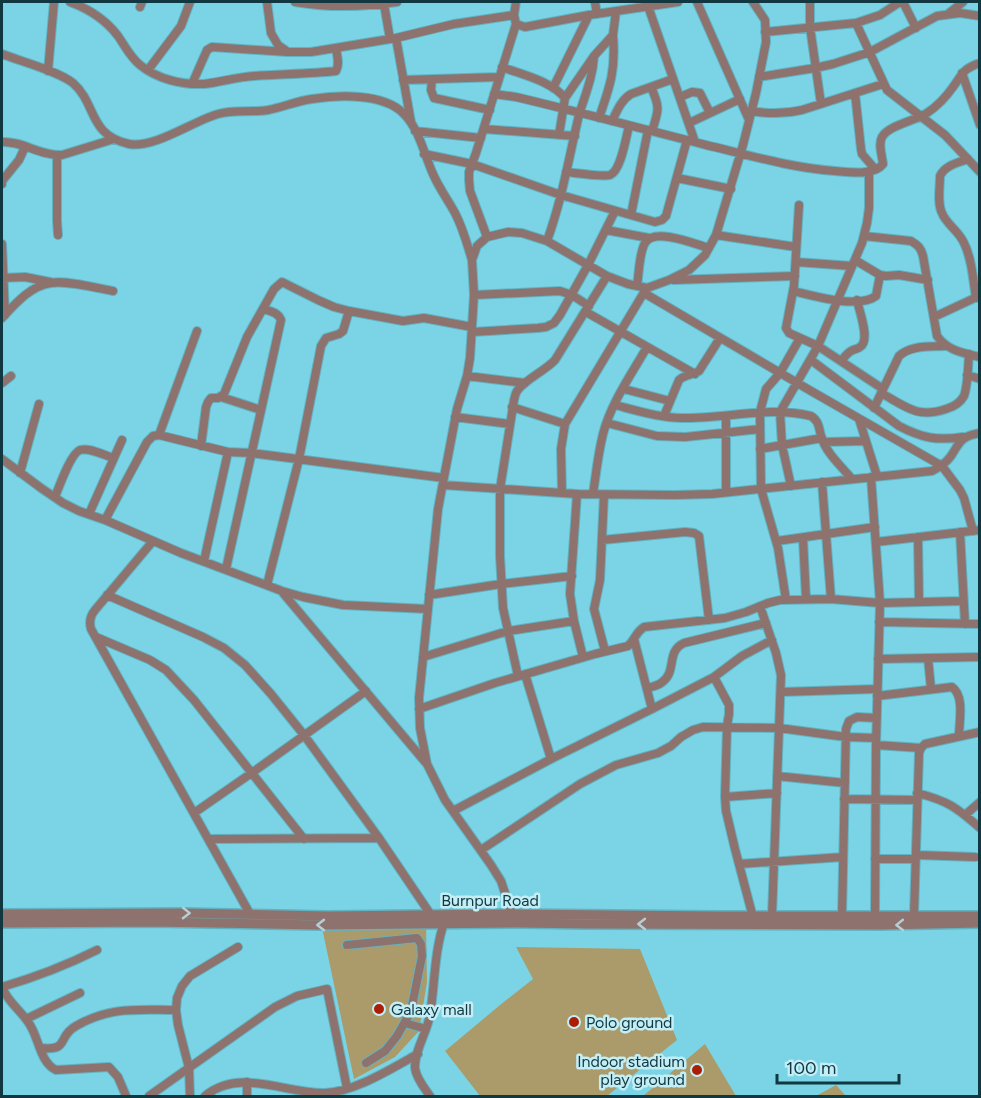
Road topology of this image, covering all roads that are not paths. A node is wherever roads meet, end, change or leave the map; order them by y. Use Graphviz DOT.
graph roads {
  1 [pos="54,2"];
  2 [pos="70,2"];
  3 [pos="190,2"];
  4 [pos="267,2"];
  5 [pos="295,2"];
  6 [pos="397,2"];
  7 [pos="516,2"];
  8 [pos="595,2"];
  9 [pos="678,2"];
  10 [pos="697,2"];
  11 [pos="753,2"];
  12 [pos="810,2"];
  13 [pos="902,2"];
  14 [pos="963,2"];
  15 [pos="384,4"];
  16 [pos="637,5"];
  17 [pos="648,6"];
  18 [pos="616,11"];
  19 [pos="948,14"];
  20 [pos="593,15"];
  21 [pos="980,16"];
  22 [pos="515,19"];
  23 [pos="856,23"];
  24 [pos="810,27"];
  25 [pos="916,28"];
  26 [pos="765,32"];
  27 [pos="613,35"];
  28 [pos="393,38"];
  29 [pos="336,48"];
  30 [pos="288,52"];
  31 [pos="870,52"];
  32 [pos="2,54"];
  33 [pos="594,56"];
  34 [pos="980,63"];
  35 [pos="502,67"];
  36 [pos="815,68"];
  37 [pos="148,70"];
  38 [pos="48,71"];
  39 [pos="962,73"];
  40 [pos="499,76"];
  41 [pos="759,77"];
  42 [pos="432,79"];
  43 [pos="674,79"];
  44 [pos="403,80"];
  45 [pos="192,84"];
  46 [pos="883,84"];
  47 [pos="966,85"];
  48 [pos="651,87"];
  49 [pos="953,87"];
  50 [pos="554,88"];
  51 [pos="855,93"];
  52 [pos="494,94"];
  53 [pos="680,97"];
  54 [pos="565,98"];
  55 [pos="740,99"];
  56 [pos="821,104"];
  57 [pos="565,109"];
  58 [pos="489,110"];
  59 [pos="580,113"];
  60 [pos="710,113"];
  61 [pos="750,116"];
  62 [pos="921,117"];
  63 [pos="599,118"];
  64 [pos="612,122"];
  65 [pos="689,123"];
  66 [pos="980,125"];
  67 [pos="629,126"];
  68 [pos="413,127"];
  69 [pos="650,131"];
  70 [pos="482,134"];
  71 [pos="559,135"];
  72 [pos="575,136"];
  73 [pos="114,139"];
  74 [pos="691,141"];
  75 [pos="2,142"];
  76 [pos="26,147"];
  77 [pos="741,153"];
  78 [pos="424,154"];
  79 [pos="57,155"];
  80 [pos="968,159"];
  81 [pos="472,164"];
  82 [pos="872,170"];
  83 [pos="566,172"];
  84 [pos="980,172"];
  85 [pos="677,178"];
  86 [pos="2,184"];
  87 [pos="731,189"];
  88 [pos="561,195"];
  89 [pos="799,205"];
  90 [pos="615,211"];
  91 [pos="631,215"];
  92 [pos="606,230"];
  93 [pos="58,235"];
  94 [pos="716,235"];
  95 [pos="864,236"];
  96 [pos="487,237"];
  97 [pos="650,238"];
  98 [pos="547,242"];
  99 [pos="2,244"];
  100 [pos="796,247"];
  101 [pos="709,248"];
  102 [pos="472,260"];
  103 [pos="796,262"];
  104 [pos="854,263"];
  105 [pos="588,265"];
  106 [pos="880,275"];
  107 [pos="607,276"];
  108 [pos="795,276"];
  109 [pos="2,278"];
  110 [pos="669,280"];
  111 [pos="927,280"];
  112 [pos="51,283"];
  113 [pos="637,286"];
  114 [pos="645,290"];
  115 [pos="113,291"];
  116 [pos="793,291"];
  117 [pos="474,295"];
  118 [pos="572,295"];
  119 [pos="978,297"];
  120 [pos="856,300"];
  121 [pos="838,301"];
  122 [pos="263,309"];
  123 [pos="587,309"];
  124 [pos="349,311"];
  125 [pos="3,316"];
  126 [pos="934,317"];
  127 [pos="472,329"];
  128 [pos="197,331"];
  129 [pos="621,332"];
  130 [pos="720,338"];
  131 [pos="800,338"];
  132 [pos="818,346"];
  133 [pos="945,346"];
  134 [pos="647,347"];
  135 [pos="969,354"];
  136 [pos="980,357"];
  137 [pos="811,360"];
  138 [pos="841,361"];
  139 [pos="780,373"];
  140 [pos="694,374"];
  141 [pos="967,375"];
  142 [pos="11,376"];
  143 [pos="467,376"];
  144 [pos="980,379"];
  145 [pos="2,383"];
  146 [pos="525,383"];
  147 [pos="797,383"];
  148 [pos="624,389"];
  149 [pos="882,391"];
  150 [pos="221,397"];
  151 [pos="670,401"];
  152 [pos="39,404"];
  153 [pos="615,405"];
  154 [pos="512,407"];
  155 [pos="874,408"];
  156 [pos="261,410"];
  157 [pos="760,412"];
  158 [pos="780,412"];
  159 [pos="664,416"];
  160 [pos="726,416"];
  161 [pos="456,417"];
  162 [pos="859,419"];
  163 [pos="607,423"];
  164 [pos="510,424"];
  165 [pos="565,424"];
  166 [pos="760,429"];
  167 [pos="726,431"];
  168 [pos="980,434"];
  169 [pos="159,435"];
  170 [pos="965,437"];
  171 [pos="122,440"];
  172 [pos="823,440"];
  173 [pos="866,441"];
  174 [pos="782,445"];
  175 [pos="201,446"];
  176 [pos="760,449"];
  177 [pos="228,452"];
  178 [pos="251,453"];
  179 [pos="2,459"];
  180 [pos="114,459"];
  181 [pos="299,459"];
  182 [pos="942,466"];
  183 [pos="20,473"];
  184 [pos="874,477"];
  185 [pos="852,479"];
  186 [pos="443,481"];
  187 [pos="822,482"];
  188 [pos="791,486"];
  189 [pos="500,489"];
  190 [pos="761,489"];
  191 [pos="726,492"];
  192 [pos="562,493"];
  193 [pos="577,494"];
  194 [pos="593,494"];
  195 [pos="604,495"];
  196 [pos="55,497"];
  197 [pos="89,514"];
  198 [pos="105,520"];
  199 [pos="874,527"];
  200 [pos="976,530"];
  201 [pos="960,532"];
  202 [pos="826,535"];
  203 [pos="918,537"];
  204 [pos="802,538"];
  205 [pos="602,540"];
  206 [pos="153,541"];
  207 [pos="777,541"];
  208 [pos="876,542"];
  209 [pos="204,561"];
  210 [pos="226,569"];
  211 [pos="572,576"];
  212 [pos="501,584"];
  213 [pos="267,585"];
  214 [pos="282,591"];
  215 [pos="107,595"];
  216 [pos="429,595"];
  217 [pos="806,599"];
  218 [pos="831,599"];
  219 [pos="786,600"];
  220 [pos="963,601"];
  221 [pos="920,602"];
  222 [pos="880,603"];
  223 [pos="760,606"];
  224 [pos="427,609"];
  225 [pos="709,620"];
  226 [pos="574,621"];
  227 [pos="766,622"];
  228 [pos="879,622"];
  229 [pos="965,624"];
  230 [pos="980,624"];
  231 [pos="508,632"];
  232 [pos="96,637"];
  233 [pos="634,639"];
  234 [pos="772,640"];
  235 [pos="605,651"];
  236 [pos="423,657"];
  237 [pos="583,657"];
  238 [pos="980,657"];
  239 [pos="928,658"];
  240 [pos="878,659"];
  241 [pos="522,675"];
  242 [pos="714,678"];
  243 [pos="647,688"];
  244 [pos="931,689"];
  245 [pos="366,691"];
  246 [pos="781,692"];
  247 [pos="877,692"];
  248 [pos="419,709"];
  249 [pos="652,710"];
  250 [pos="876,718"];
  251 [pos="728,726"];
  252 [pos="779,728"];
  253 [pos="980,732"];
  254 [pos="304,735"];
  255 [pos="958,736"];
  256 [pos="846,737"];
  257 [pos="876,741"];
  258 [pos="921,748"];
  259 [pos="551,759"];
  260 [pos="427,764"];
  261 [pos="253,772"];
  262 [pos="777,776"];
  263 [pos="844,783"];
  264 [pos="777,793"];
  265 [pos="725,797"];
  266 [pos="917,797"];
  267 [pos="844,799"];
  268 [pos="876,799"];
  269 [pos="980,802"];
  270 [pos="453,811"];
  271 [pos="194,813"];
  272 [pos="965,815"];
  273 [pos="980,828"];
  274 [pos="379,838"];
  275 [pos="208,839"];
  276 [pos="304,839"];
  277 [pos="481,850"];
  278 [pos="843,857"];
  279 [pos="916,857"];
  280 [pos="975,857"];
  281 [pos="875,859"];
  282 [pos="774,861"];
  283 [pos="739,864"];
  284 [pos="250,914"];
  285 [pos="512,914"];
  286 [pos="2,915"];
  287 [pos="431,915"];
  288 [pos="875,915"];
  289 [pos="914,915"];
  290 [pos="772,916"];
  291 [pos="842,916"];
  292 [pos="980,916"];
  293 [pos="445,919"];
  294 [pos="663,920"];
  295 [pos="754,920"];
  296 [pos="2,923"];
  297 [pos="980,923"];
  298 [pos="346,945"];
  299 [pos="238,946"];
  300 [pos="97,950"];
  301 [pos="2,987"];
  302 [pos="81,993"];
  303 [pos="176,1010"];
  304 [pos="26,1019"];
  305 [pos="405,1023"];
  306 [pos="426,1029"];
  307 [pos="40,1048"];
  308 [pos="418,1054"];
  309 [pos="366,1063"];
  310 [pos="189,1068"];
  311 [pos="247,1082"];
  312 [pos="348,1088"];
  313 [pos="325,1095"];
  314 [pos="126,1096"];
  315 [pos="149,1096"];
  316 [pos="190,1096"];
  317 [pos="206,1096"];
  318 [pos="247,1096"];
  319 [pos="430,1096"];
  1 -- 38 [label="street"];
  2 -- 37 [label="street"];
  3 -- 37 [label="street"];
  4 -- 30 [label="street"];
  5 -- 15 [label="street"];
  6 -- 15 [label="street"];
  7 -- 22 [label="street"];
  8 -- 20 [label="street"];
  9 -- 17 [label="street"];
  10 -- 55 [label="street"];
  11 -- 26 [label="street"];
  12 -- 24 [label="street"];
  13 -- 23 [label="street"];
  13 -- 25 [label="street"];
  14 -- 19 [label="street"];
  15 -- 28 [label="street"];
  16 -- 17 [label="street"];
  16 -- 18 [label="street"];
  17 -- 43 [label="street"];
  18 -- 20 [label="street"];
  18 -- 27 [label="street"];
  19 -- 21 [label="street"];
  19 -- 25 [label="street"];
  20 -- 22 [label="street"];
  20 -- 50 [label="street"];
  22 -- 28 [label="street"];
  22 -- 35 [label="street"];
  23 -- 24 [label="street"];
  23 -- 31 [label="street"];
  24 -- 26 [label="street"];
  24 -- 36 [label="street"];
  25 -- 31 [label="street"];
  26 -- 41 [label="street"];
  27 -- 33 [label="street"];
  27 -- 63 [label="street"];
  28 -- 29 [label="street"];
  28 -- 44 [label="street"];
  29 -- 30 [label="street"];
  29 -- 45 [label="street"];
  30 -- 45 [label="street"];
  31 -- 36 [label="street"];
  31 -- 46 [label="street"];
  32 -- 38 [label="street"];
  33 -- 54 [label="street"];
  33 -- 59 [label="street"];
  34 -- 39 [label="street"];
  35 -- 40 [label="street"];
  35 -- 50 [label="street"];
  36 -- 41 [label="street"];
  36 -- 56 [label="street"];
  37 -- 45 [label="street"];
  38 -- 73 [label="street"];
  39 -- 47 [label="street"];
  39 -- 49 [label="street"];
  40 -- 42 [label="street"];
  40 -- 52 [label="street"];
  41 -- 61 [label="street"];
  42 -- 44 [label="street"];
  42 -- 58 [label="street"];
  43 -- 48 [label="street"];
  43 -- 53 [label="street"];
  44 -- 68 [label="street"];
  46 -- 51 [label="street"];
  46 -- 62 [label="street"];
  47 -- 49 [label="street"];
  47 -- 66 [label="street"];
  48 -- 64 [label="street"];
  48 -- 69 [label="street"];
  49 -- 62 [label="street"];
  50 -- 54 [label="street"];
  51 -- 56 [label="street"];
  51 -- 82 [label="street"];
  52 -- 57 [label="street"];
  52 -- 58 [label="street"];
  53 -- 60 [label="street"];
  53 -- 65 [label="street"];
  54 -- 57 [label="street"];
  55 -- 60 [label="street"];
  55 -- 61 [label="street"];
  56 -- 61 [label="street"];
  57 -- 59 [label="street"];
  57 -- 71 [label="street"];
  58 -- 70 [label="street"];
  59 -- 63 [label="street"];
  59 -- 72 [label="street"];
  60 -- 65 [label="street"];
  61 -- 77 [label="street"];
  62 -- 80 [label="street"];
  62 -- 82 [label="street"];
  63 -- 64 [label="street"];
  64 -- 67 [label="street"];
  65 -- 74 [label="street"];
  67 -- 69 [label="street"];
  67 -- 83 [label="street"];
  68 -- 70 [label="street"];
  68 -- 73 [label="street"];
  68 -- 78 [label="street"];
  69 -- 74 [label="street"];
  69 -- 91 [label="street"];
  70 -- 71 [label="street"];
  70 -- 81 [label="street"];
  71 -- 72 [label="street"];
  72 -- 83 [label="street"];
  73 -- 79 [label="street"];
  74 -- 77 [label="street"];
  74 -- 85 [label="street"];
  75 -- 76 [label="street"];
  76 -- 79 [label="street"];
  76 -- 86 [label="street"];
  77 -- 82 [label="street"];
  77 -- 87 [label="street"];
  78 -- 81 [label="street"];
  78 -- 102 [label="street"];
  79 -- 93 [label="street"];
  80 -- 84 [label="street"];
  80 -- 119 [label="street"];
  81 -- 88 [label="street"];
  81 -- 96 [label="street"];
  82 -- 95 [label="street"];
  83 -- 88 [label="street"];
  85 -- 87 [label="street"];
  85 -- 91 [label="street"];
  87 -- 94 [label="street"];
  88 -- 90 [label="street"];
  88 -- 98 [label="street"];
  89 -- 100 [label="street"];
  90 -- 91 [label="street"];
  90 -- 92 [label="street"];
  92 -- 97 [label="street"];
  92 -- 105 [label="street"];
  94 -- 100 [label="street"];
  94 -- 101 [label="street"];
  95 -- 104 [label="street"];
  95 -- 111 [label="street"];
  96 -- 98 [label="street"];
  96 -- 102 [label="street"];
  97 -- 101 [label="street"];
  97 -- 113 [label="street"];
  98 -- 105 [label="street"];
  99 -- 109 [label="street"];
  100 -- 103 [label="street"];
  101 -- 110 [label="street"];
  102 -- 117 [label="street"];
  103 -- 104 [label="street"];
  103 -- 108 [label="street"];
  104 -- 106 [label="street"];
  104 -- 121 [label="street"];
  105 -- 107 [label="street"];
  105 -- 118 [label="street"];
  106 -- 111 [label="street"];
  106 -- 120 [label="street"];
  107 -- 113 [label="street"];
  107 -- 123 [label="street"];
  108 -- 110 [label="street"];
  108 -- 116 [label="street"];
  109 -- 112 [label="street"];
  109 -- 125 [label="street"];
  110 -- 114 [label="street"];
  111 -- 126 [label="street"];
  112 -- 115 [label="street"];
  112 -- 125 [label="street"];
  113 -- 114 [label="street"];
  114 -- 129 [label="street"];
  114 -- 130 [label="street"];
  116 -- 121 [label="street"];
  116 -- 131 [label="street"];
  117 -- 118 [label="street"];
  117 -- 127 [label="street"];
  118 -- 123 [label="street"];
  118 -- 127 [label="street"];
  119 -- 126 [label="street"];
  120 -- 121 [label="street"];
  120 -- 138 [label="street"];
  121 -- 132 [label="street"];
  122 -- 124 [label="street"];
  122 -- 150 [label="street"];
  122 -- 156 [label="street"];
  123 -- 129 [label="street"];
  123 -- 146 [label="street"];
  124 -- 127 [label="street"];
  124 -- 181 [label="street"];
  126 -- 133 [label="street"];
  127 -- 143 [label="street"];
  128 -- 169 [label="street"];
  129 -- 134 [label="street"];
  129 -- 165 [label="street"];
  130 -- 139 [label="street"];
  130 -- 140 [label="street"];
  131 -- 132 [label="street"];
  131 -- 139 [label="street"];
  132 -- 137 [label="street"];
  132 -- 138 [label="street"];
  133 -- 135 [label="street"];
  133 -- 149 [label="street"];
  134 -- 140 [label="street"];
  134 -- 148 [label="street"];
  135 -- 136 [label="street"];
  135 -- 141 [label="street"];
  137 -- 147 [label="street"];
  137 -- 155 [label="street"];
  138 -- 149 [label="street"];
  139 -- 147 [label="street"];
  139 -- 157 [label="street"];
  140 -- 151 [label="street"];
  141 -- 144 [label="street"];
  141 -- 149 [label="street"];
  142 -- 145 [label="street"];
  143 -- 146 [label="street"];
  143 -- 161 [label="street"];
  146 -- 154 [label="street"];
  147 -- 158 [label="street"];
  147 -- 162 [label="street"];
  148 -- 151 [label="street"];
  148 -- 153 [label="street"];
  149 -- 155 [label="street"];
  150 -- 156 [label="street"];
  150 -- 175 [label="street"];
  151 -- 159 [label="street"];
  152 -- 183 [label="street"];
  153 -- 159 [label="street"];
  153 -- 163 [label="street"];
  154 -- 164 [label="street"];
  154 -- 165 [label="street"];
  155 -- 170 [label="street"];
  156 -- 178 [label="street"];
  157 -- 158 [label="street"];
  157 -- 160 [label="street"];
  157 -- 166 [label="street"];
  158 -- 172 [label="street"];
  158 -- 174 [label="street"];
  159 -- 160 [label="street"];
  160 -- 167 [label="street"];
  161 -- 164 [label="street"];
  161 -- 186 [label="street"];
  162 -- 173 [label="street"];
  162 -- 182 [label="street"];
  163 -- 167 [label="street"];
  163 -- 194 [label="street"];
  164 -- 189 [label="street"];
  165 -- 192 [label="street"];
  166 -- 167 [label="street"];
  166 -- 176 [label="street"];
  167 -- 191 [label="street"];
  168 -- 170 [label="street"];
  169 -- 175 [label="street"];
  169 -- 198 [label="street"];
  170 -- 182 [label="street"];
  171 -- 180 [label="street"];
  172 -- 173 [label="street"];
  172 -- 174 [label="street"];
  172 -- 185 [label="street"];
  173 -- 184 [label="street"];
  174 -- 176 [label="street"];
  174 -- 188 [label="street"];
  175 -- 177 [label="street"];
  176 -- 190 [label="street"];
  177 -- 178 [label="street"];
  177 -- 209 [label="street"];
  178 -- 181 [label="street"];
  178 -- 210 [label="street"];
  179 -- 183 [label="street"];
  180 -- 196 [label="street"];
  180 -- 197 [label="street"];
  181 -- 186 [label="street"];
  181 -- 213 [label="street"];
  182 -- 184 [label="street"];
  182 -- 200 [label="street"];
  183 -- 196 [label="street"];
  184 -- 185 [label="street"];
  184 -- 199 [label="street"];
  185 -- 187 [label="street"];
  186 -- 189 [label="street"];
  186 -- 216 [label="street"];
  187 -- 188 [label="street"];
  187 -- 202 [label="street"];
  188 -- 190 [label="street"];
  189 -- 192 [label="street"];
  189 -- 212 [label="street"];
  190 -- 191 [label="street"];
  190 -- 207 [label="street"];
  191 -- 195 [label="street"];
  192 -- 193 [label="street"];
  193 -- 194 [label="street"];
  193 -- 211 [label="street"];
  194 -- 195 [label="street"];
  195 -- 205 [label="street"];
  196 -- 197 [label="street"];
  197 -- 198 [label="street"];
  198 -- 206 [label="street"];
  199 -- 202 [label="street"];
  199 -- 208 [label="street"];
  200 -- 201 [label="street"];
  201 -- 203 [label="street"];
  201 -- 220 [label="street"];
  202 -- 204 [label="street"];
  202 -- 218 [label="street"];
  203 -- 208 [label="street"];
  203 -- 221 [label="street"];
  204 -- 207 [label="street"];
  204 -- 217 [label="street"];
  205 -- 225 [label="street"];
  205 -- 235 [label="street"];
  206 -- 209 [label="street"];
  206 -- 215 [label="street"];
  207 -- 219 [label="street"];
  208 -- 222 [label="street"];
  209 -- 210 [label="street"];
  210 -- 213 [label="street"];
  211 -- 212 [label="street"];
  211 -- 226 [label="street"];
  212 -- 216 [label="street"];
  212 -- 231 [label="street"];
  213 -- 214 [label="street"];
  214 -- 224 [label="street"];
  214 -- 245 [label="street"];
  215 -- 232 [label="street"];
  215 -- 254 [label="street"];
  216 -- 224 [label="street"];
  217 -- 218 [label="street"];
  217 -- 219 [label="street"];
  218 -- 222 [label="street"];
  219 -- 223 [label="street"];
  220 -- 221 [label="street"];
  220 -- 229 [label="street"];
  221 -- 222 [label="street"];
  222 -- 228 [label="street"];
  223 -- 225 [label="street"];
  223 -- 227 [label="street"];
  224 -- 236 [label="street"];
  225 -- 233 [label="street"];
  226 -- 231 [label="street"];
  226 -- 237 [label="street"];
  227 -- 234 [label="street"];
  227 -- 243 [label="street"];
  228 -- 229 [label="street"];
  228 -- 240 [label="street"];
  229 -- 230 [label="street"];
  231 -- 236 [label="street"];
  231 -- 241 [label="street"];
  232 -- 261 [label="street"];
  232 -- 271 [label="street"];
  233 -- 235 [label="street"];
  233 -- 243 [label="street"];
  234 -- 242 [label="street"];
  234 -- 246 [label="street"];
  235 -- 237 [label="street"];
  236 -- 248 [label="street"];
  237 -- 241 [label="street"];
  238 -- 239 [label="street"];
  239 -- 240 [label="street"];
  239 -- 244 [label="street"];
  240 -- 247 [label="street"];
  241 -- 248 [label="street"];
  241 -- 259 [label="street"];
  242 -- 249 [label="street"];
  242 -- 251 [label="street"];
  243 -- 249 [label="street"];
  244 -- 247 [label="street"];
  244 -- 255 [label="street"];
  245 -- 254 [label="street"];
  245 -- 260 [label="street"];
  246 -- 247 [label="street"];
  246 -- 252 [label="street"];
  247 -- 250 [label="street"];
  248 -- 260 [label="street"];
  249 -- 259 [label="street"];
  250 -- 256 [label="street"];
  250 -- 257 [label="street"];
  251 -- 252 [label="street"];
  251 -- 265 [label="street"];
  251 -- 277 [label="street"];
  252 -- 256 [label="street"];
  252 -- 262 [label="street"];
  253 -- 255 [label="street"];
  254 -- 261 [label="street"];
  254 -- 274 [label="street"];
  255 -- 258 [label="street"];
  256 -- 257 [label="street"];
  256 -- 263 [label="street"];
  257 -- 258 [label="street"];
  257 -- 268 [label="street"];
  258 -- 266 [label="street"];
  259 -- 270 [label="street"];
  260 -- 270 [label="street"];
  261 -- 271 [label="street"];
  261 -- 276 [label="street"];
  262 -- 263 [label="street"];
  262 -- 264 [label="street"];
  263 -- 267 [label="street"];
  264 -- 265 [label="street"];
  264 -- 282 [label="street"];
  265 -- 283 [label="street"];
  266 -- 268 [label="street"];
  266 -- 272 [label="street"];
  266 -- 279 [label="street"];
  267 -- 268 [label="street"];
  267 -- 278 [label="street"];
  268 -- 281 [label="street"];
  269 -- 272 [label="street"];
  270 -- 277 [label="street"];
  271 -- 275 [label="street"];
  272 -- 273 [label="street"];
  274 -- 276 [label="street"];
  274 -- 287 [label="street"];
  275 -- 276 [label="street"];
  275 -- 284 [label="street"];
  277 -- 285 [label="street"];
  278 -- 282 [label="street"];
  278 -- 291 [label="street"];
  279 -- 280 [label="street"];
  279 -- 281 [label="street"];
  279 -- 289 [label="street"];
  281 -- 288 [label="street"];
  282 -- 283 [label="street"];
  282 -- 290 [label="street"];
  283 -- 295 [label="street"];
  286 -- 284 [label="street, Burnpur Road, one-way"];
  284 -- 287 [label="street, Burnpur Road"];
  285 -- 293 [label="street, Burnpur Road"];
  285 -- 294 [label="street, Burnpur Road"];
  287 -- 293 [label="street, Burnpur Road"];
  288 -- 289 [label="street"];
  288 -- 291 [label="street"];
  289 -- 292 [label="street"];
  290 -- 291 [label="street"];
  290 -- 295 [label="street"];
  294 -- 293 [label="street, one-way"];
  293 -- 296 [label="street, one-way"];
  293 -- 306 [label="street"];
  294 -- 295 [label="street"];
  297 -- 295 [label="street, one-way"];
  298 -- 305 [label="street"];
  299 -- 303 [label="street"];
  300 -- 301 [label="street"];
  301 -- 304 [label="street"];
  302 -- 304 [label="street"];
  303 -- 307 [label="street"];
  303 -- 310 [label="street"];
  304 -- 307 [label="street"];
  305 -- 306 [label="street"];
  305 -- 309 [label="street"];
  306 -- 308 [label="street"];
  307 -- 314 [label="street"];
  308 -- 312 [label="street"];
  308 -- 319 [label="street"];
  310 -- 312 [label="street"];
  310 -- 315 [label="street"];
  310 -- 316 [label="street"];
  311 -- 313 [label="street"];
  311 -- 317 [label="street"];
  311 -- 318 [label="street"];
  312 -- 313 [label="street"];
}
